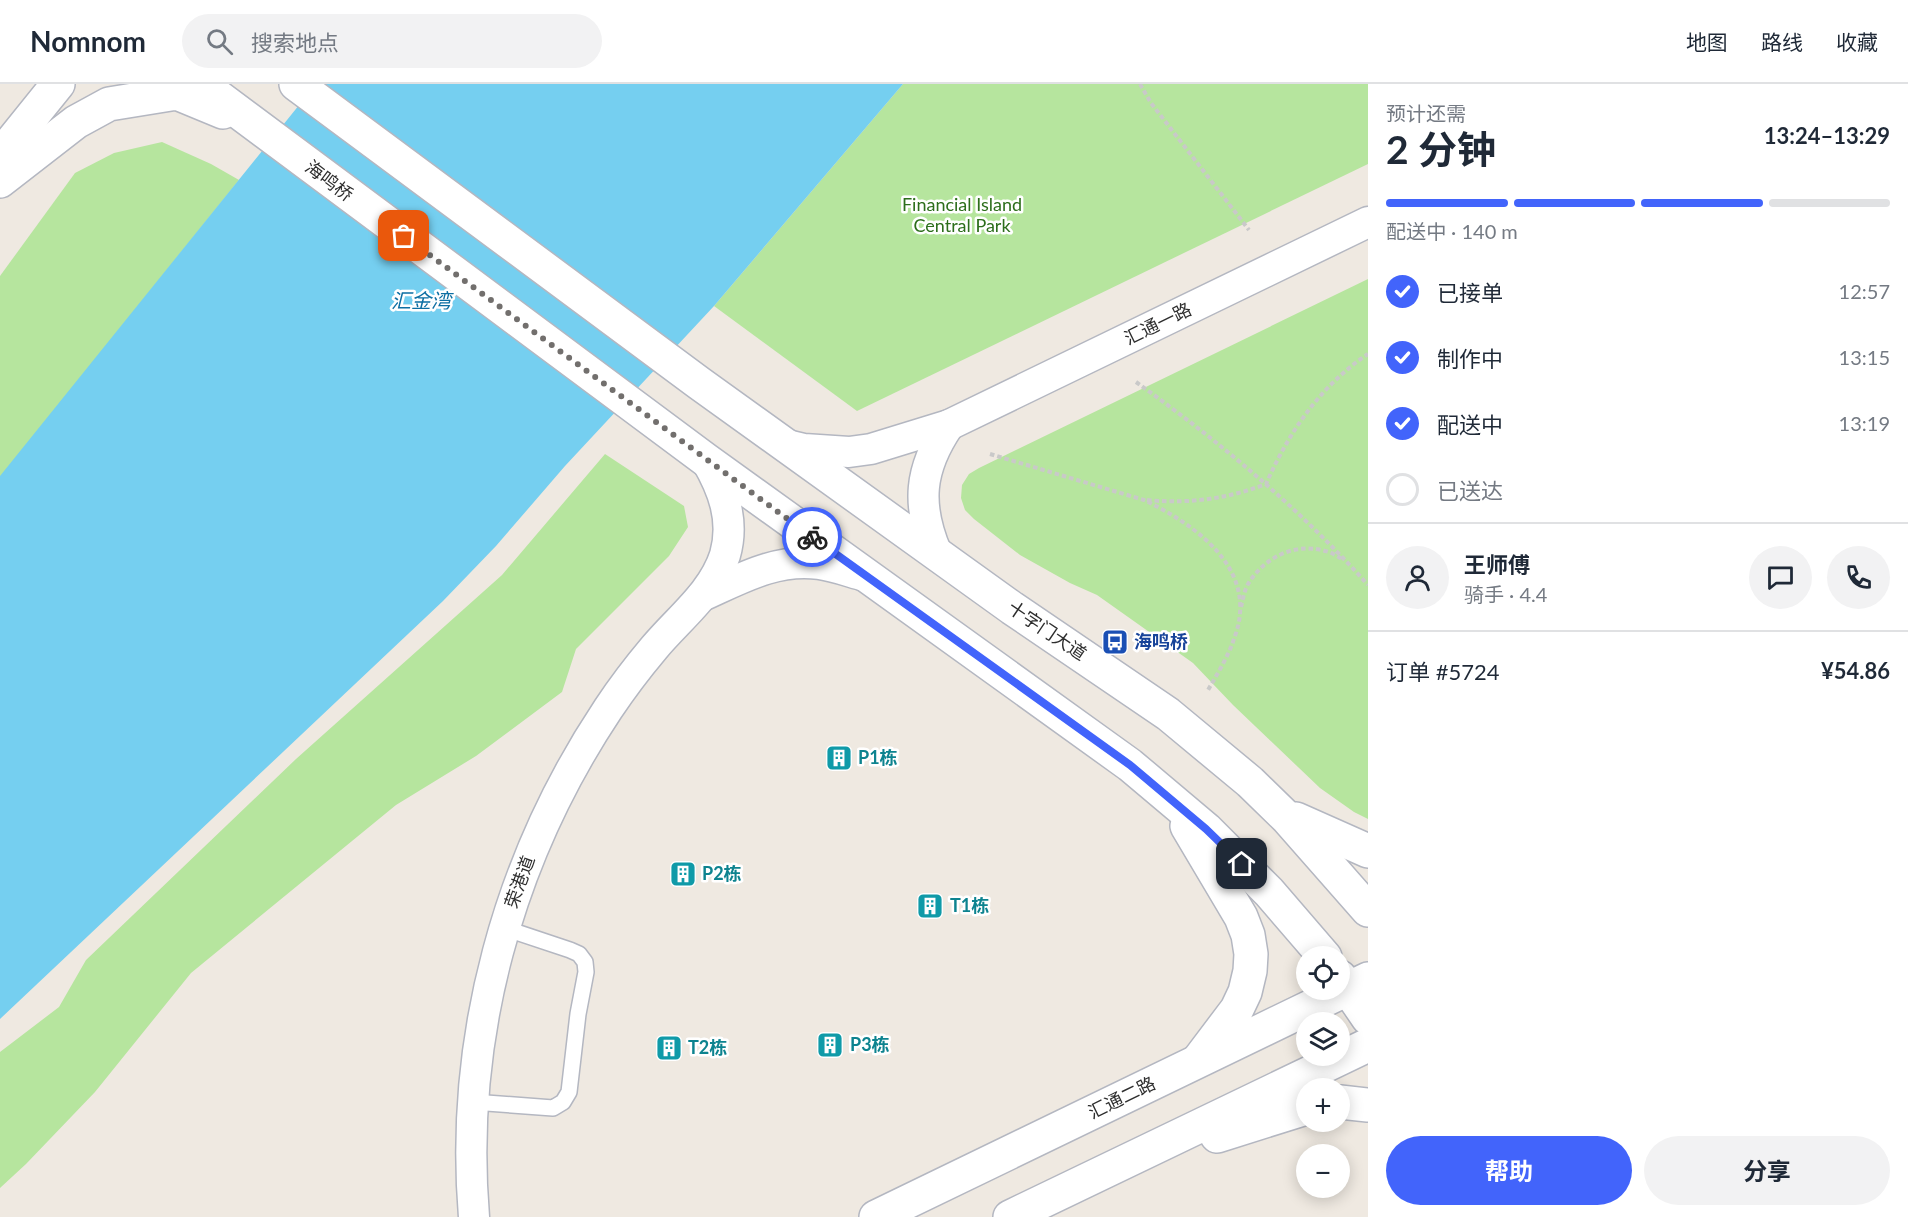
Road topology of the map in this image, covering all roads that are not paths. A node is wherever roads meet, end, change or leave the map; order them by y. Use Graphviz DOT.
graph roads {
  1 [pos="58,84"];
  2 [pos="201,84"];
  3 [pos="296,84"];
  4 [pos="255,126"];
  5 [pos="0,156"];
  6 [pos="0,181"];
  7 [pos="1368,222"];
  8 [pos="949,425"];
  9 [pos="783,444"];
  10 [pos="706,460"];
  11 [pos="937,554"];
  12 [pos="866,576"];
  13 [pos="702,596"];
  14 [pos="1169,796"];
  15 [pos="1281,812"];
  16 [pos="1368,851"];
  17 [pos="1368,909"];
  18 [pos="504,928"];
  19 [pos="1316,946"];
  20 [pos="1352,981"];
  21 [pos="1368,1018"];
  22 [pos="1368,1045"];
  23 [pos="1197,1061"];
  24 [pos="474,1102"];
  25 [pos="1350,1103"];
  26 [pos="1368,1105"];
  27 [pos="1296,1111"];
  28 [pos="1109,1169"];
  29 [pos="474,1217"];
  30 [pos="876,1217"];
  31 [pos="1010,1217"];
  1 -- 5 [label="street"];
  2 -- 4 [label="street"];
  3 -- 9 [label="street, 十字门大道"];
  4 -- 6 [label="street"];
  4 -- 10 [label="street, 海鸣桥"];
  7 -- 8 [label="street, 汇通一路"];
  8 -- 9 [label="street, 汇通一路"];
  8 -- 11 [label="street"];
  9 -- 11 [label="street, 十字门大道"];
  10 -- 12 [label="street"];
  10 -- 13 [label="street"];
  11 -- 15 [label="street, 十字门大道"];
  12 -- 13 [label="street"];
  12 -- 14 [label="street"];
  13 -- 18 [label="street, 荣港道"];
  14 -- 19 [label="street"];
  14 -- 23 [label="street"];
  15 -- 16 [label="street"];
  15 -- 17 [label="street, 十字门大道"];
  18 -- 24 [label="street, 荣港道"];
  18 -- 24 [label="lane"];
  20 -- 21 [label="street"];
  20 -- 23 [label="street, 汇通二路"];
  22 -- 28 [label="street"];
  23 -- 30 [label="street, 汇通二路"];
  24 -- 29 [label="street, 荣港道"];
  25 -- 26 [label="street"];
  27 -- 28 [label="street"];
  28 -- 31 [label="street"];
}
